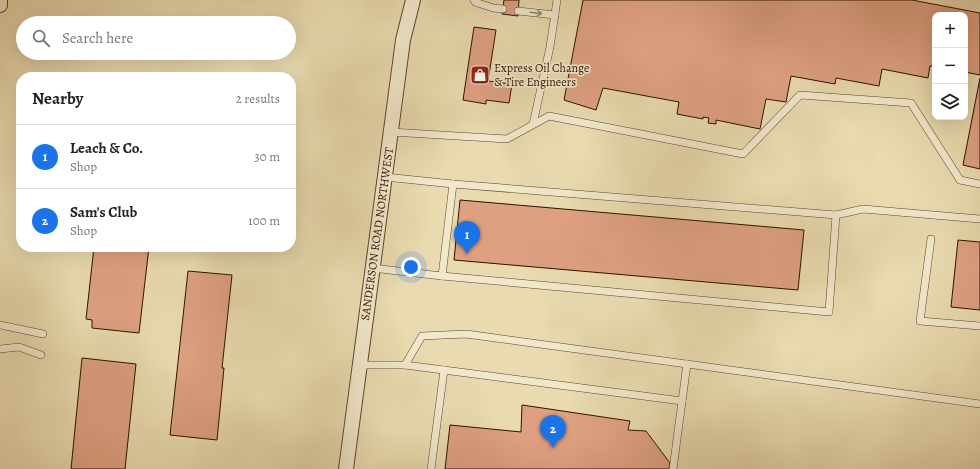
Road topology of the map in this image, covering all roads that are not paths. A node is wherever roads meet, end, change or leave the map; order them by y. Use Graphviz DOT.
graph roads {
  1 [pos="0,0"];
  2 [pos="413,0"];
  3 [pos="474,0"];
  4 [pos="557,0"];
  5 [pos="0,5"];
  6 [pos="503,9"];
  7 [pos="518,11"];
  8 [pos="555,15"];
  9 [pos="533,124"];
  10 [pos="391,132"];
  11 [pos="385,177"];
  12 [pos="453,184"];
  13 [pos="980,184"];
  14 [pos="836,215"];
  15 [pos="980,219"];
  16 [pos="931,239"];
  17 [pos="372,268"];
  18 [pos="442,276"];
  19 [pos="0,325"];
  20 [pos="980,326"];
  21 [pos="43,334"];
  22 [pos="0,349"];
  23 [pos="40,355"];
  24 [pos="688,364"];
  25 [pos="360,365"];
  26 [pos="405,365"];
  27 [pos="444,370"];
  28 [pos="682,401"];
  29 [pos="980,404"];
  30 [pos="346,469"];
  31 [pos="431,469"];
  32 [pos="673,469"];
  1 -- 5 [label="street"];
  2 -- 10 [label="street, SANDERSON ROAD NORTHWEST"];
  3 -- 6 [label="lane"];
  4 -- 8 [label="lane"];
  7 -- 8 [label="lane, one-way"];
  8 -- 9 [label="lane"];
  9 -- 10 [label="lane"];
  9 -- 13 [label="lane"];
  10 -- 11 [label="street, SANDERSON ROAD NORTHWEST"];
  11 -- 12 [label="lane"];
  11 -- 17 [label="street, SANDERSON ROAD NORTHWEST"];
  12 -- 14 [label="lane"];
  12 -- 18 [label="lane"];
  14 -- 15 [label="lane"];
  14 -- 18 [label="lane"];
  16 -- 20 [label="lane"];
  17 -- 18 [label="lane"];
  17 -- 25 [label="street, SANDERSON ROAD NORTHWEST"];
  19 -- 21 [label="lane"];
  22 -- 23 [label="lane"];
  24 -- 26 [label="lane"];
  24 -- 28 [label="lane"];
  24 -- 29 [label="lane"];
  25 -- 26 [label="lane"];
  25 -- 30 [label="street, SANDERSON ROAD NORTHWEST"];
  26 -- 27 [label="lane"];
  27 -- 28 [label="lane"];
  27 -- 31 [label="lane"];
  28 -- 32 [label="lane"];
}
